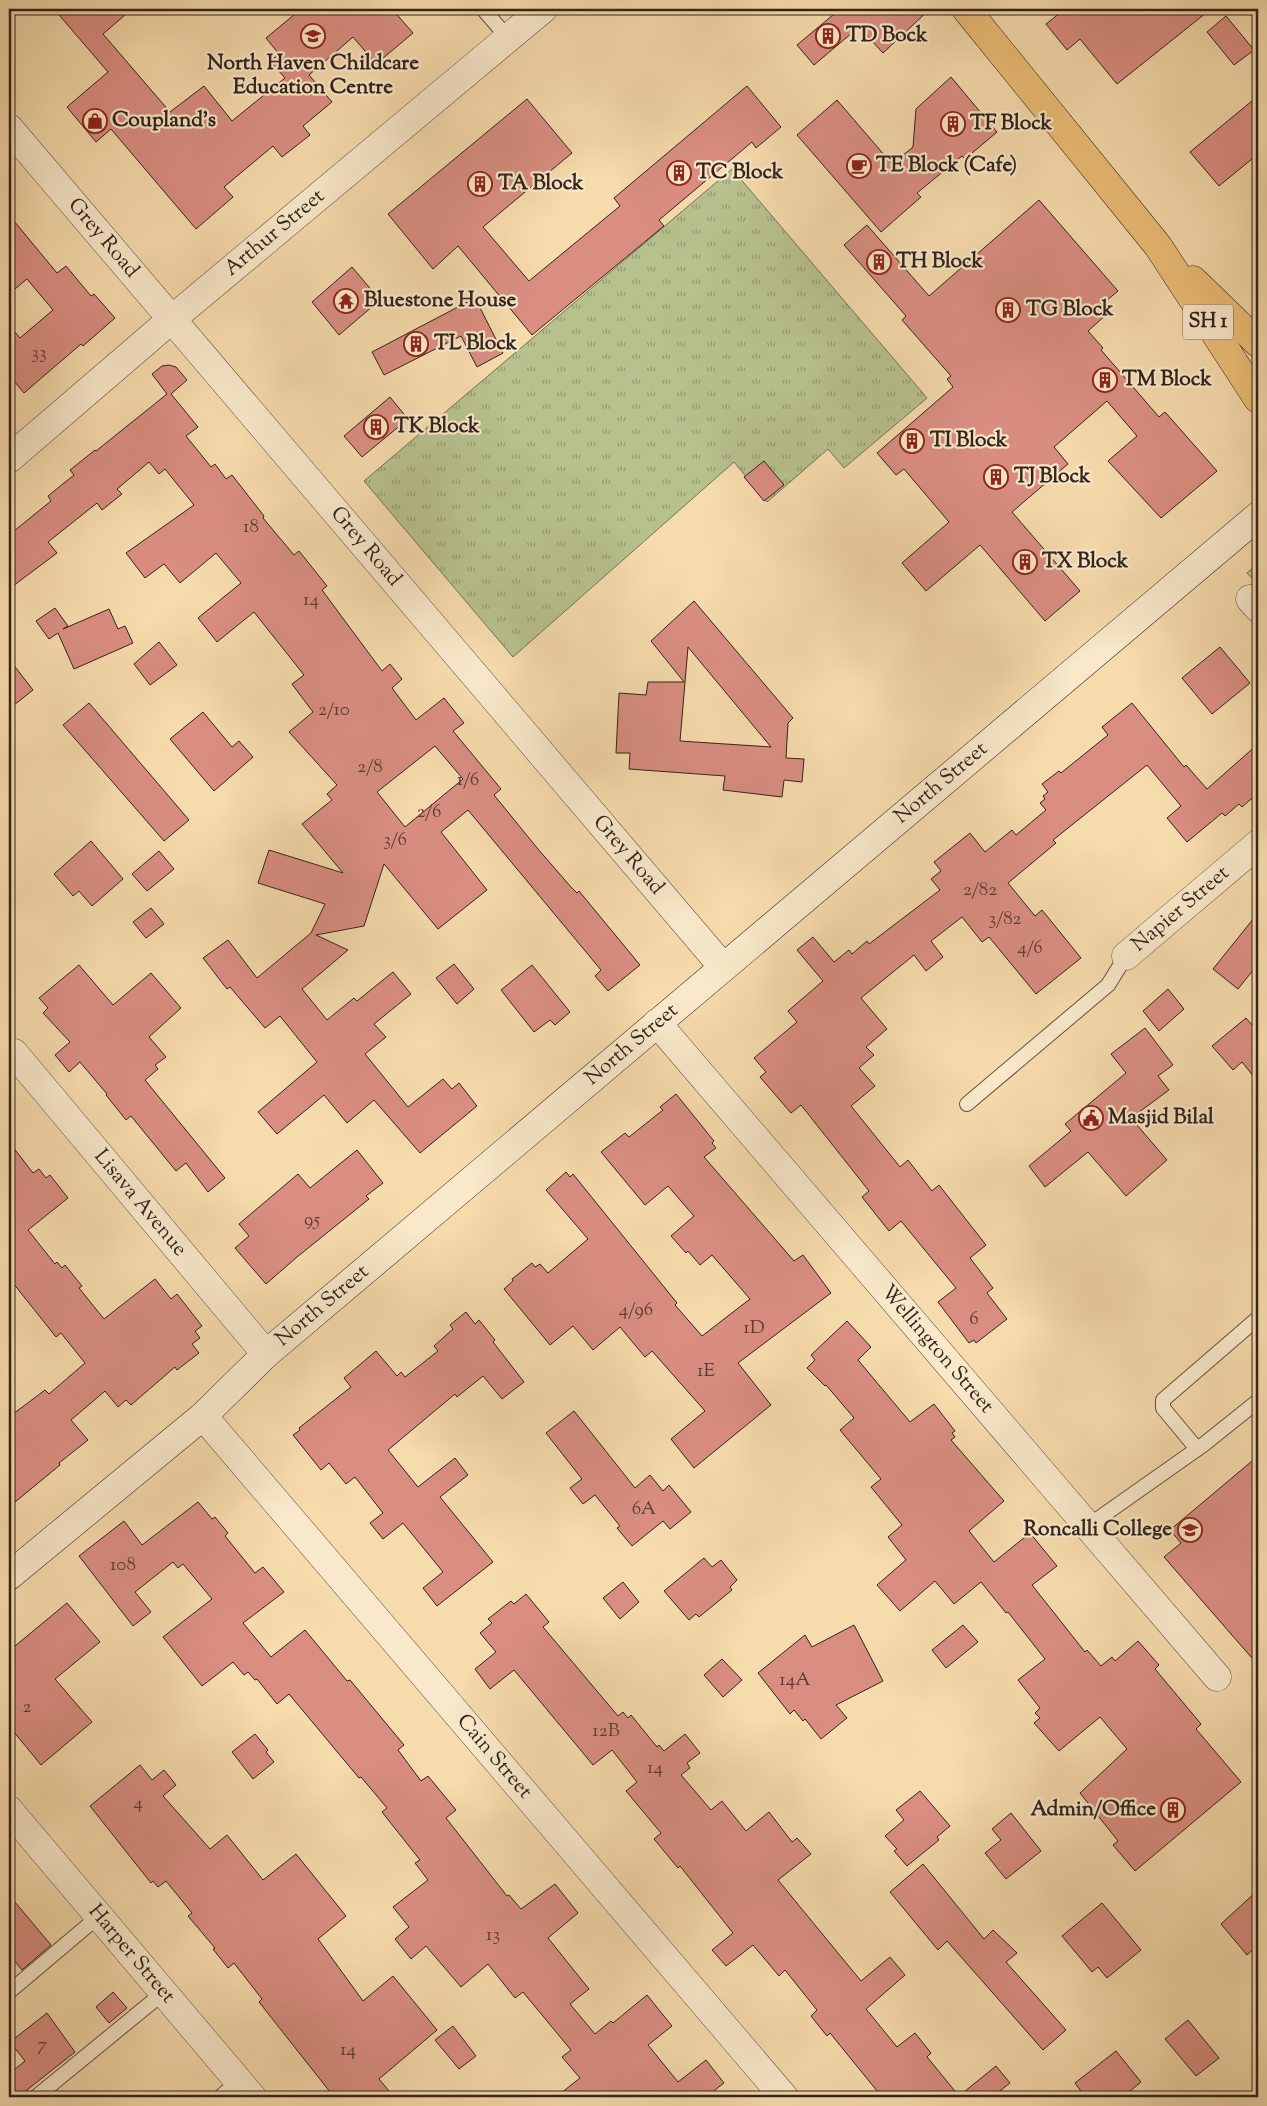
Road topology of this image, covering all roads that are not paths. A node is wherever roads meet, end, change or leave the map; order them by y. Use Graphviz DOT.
graph roads {
  1 [pos="483,9"];
  2 [pos="543,9"];
  3 [pos="966,9"];
  4 [pos="508,38"];
  5 [pos="9,128"];
  6 [pos="1158,246"];
  7 [pos="172,319"];
  8 [pos="1258,343"];
  9 [pos="1258,399"];
  10 [pos="9,459"];
  11 [pos="1258,516"];
  12 [pos="1258,844"];
  13 [pos="1126,956"];
  14 [pos="723,966"];
  15 [pos="657,1023"];
  16 [pos="14,1053"];
  17 [pos="967,1104"];
  18 [pos="1258,1318"];
  19 [pos="266,1354"];
  20 [pos="1258,1401"];
  21 [pos="203,1416"];
  22 [pos="1196,1449"];
  23 [pos="1088,1526"];
  24 [pos="9,1576"];
  25 [pos="1217,1677"];
  26 [pos="9,1810"];
  27 [pos="99,1916"];
  28 [pos="9,1992"];
  29 [pos="163,1992"];
  30 [pos="237,2092"];
  31 [pos="36,2097"];
  32 [pos="784,2097"];
  1 -- 4 [label="lane"];
  2 -- 4 [label="street, Arthur Street"];
  3 -- 6 [label="highway, SH 1"];
  4 -- 7 [label="street, Arthur Street"];
  5 -- 7 [label="street, Grey Road"];
  6 -- 8 [label="highway, SH 1"];
  6 -- 9 [label="highway, SH 1"];
  7 -- 10 [label="street, Arthur Street"];
  7 -- 14 [label="street, Grey Road"];
  11 -- 14 [label="street, North Street"];
  12 -- 13 [label="street, Napier Street"];
  13 -- 17 [label="lane"];
  14 -- 15 [label="street, North Street"];
  15 -- 19 [label="street, North Street"];
  15 -- 23 [label="street, Wellington Street"];
  16 -- 19 [label="street, Lisava Avenue"];
  18 -- 22 [label="lane"];
  19 -- 21 [label="street, North Street"];
  20 -- 22 [label="lane"];
  21 -- 24 [label="street, North Street"];
  21 -- 32 [label="street, Cain Street"];
  22 -- 23 [label="lane"];
  23 -- 25 [label="street, Wellington Street"];
  26 -- 27 [label="street, Harper Street"];
  27 -- 28 [label="lane"];
  27 -- 29 [label="street, Harper Street"];
  29 -- 30 [label="street, Harper Street"];
  29 -- 31 [label="lane"];
}
